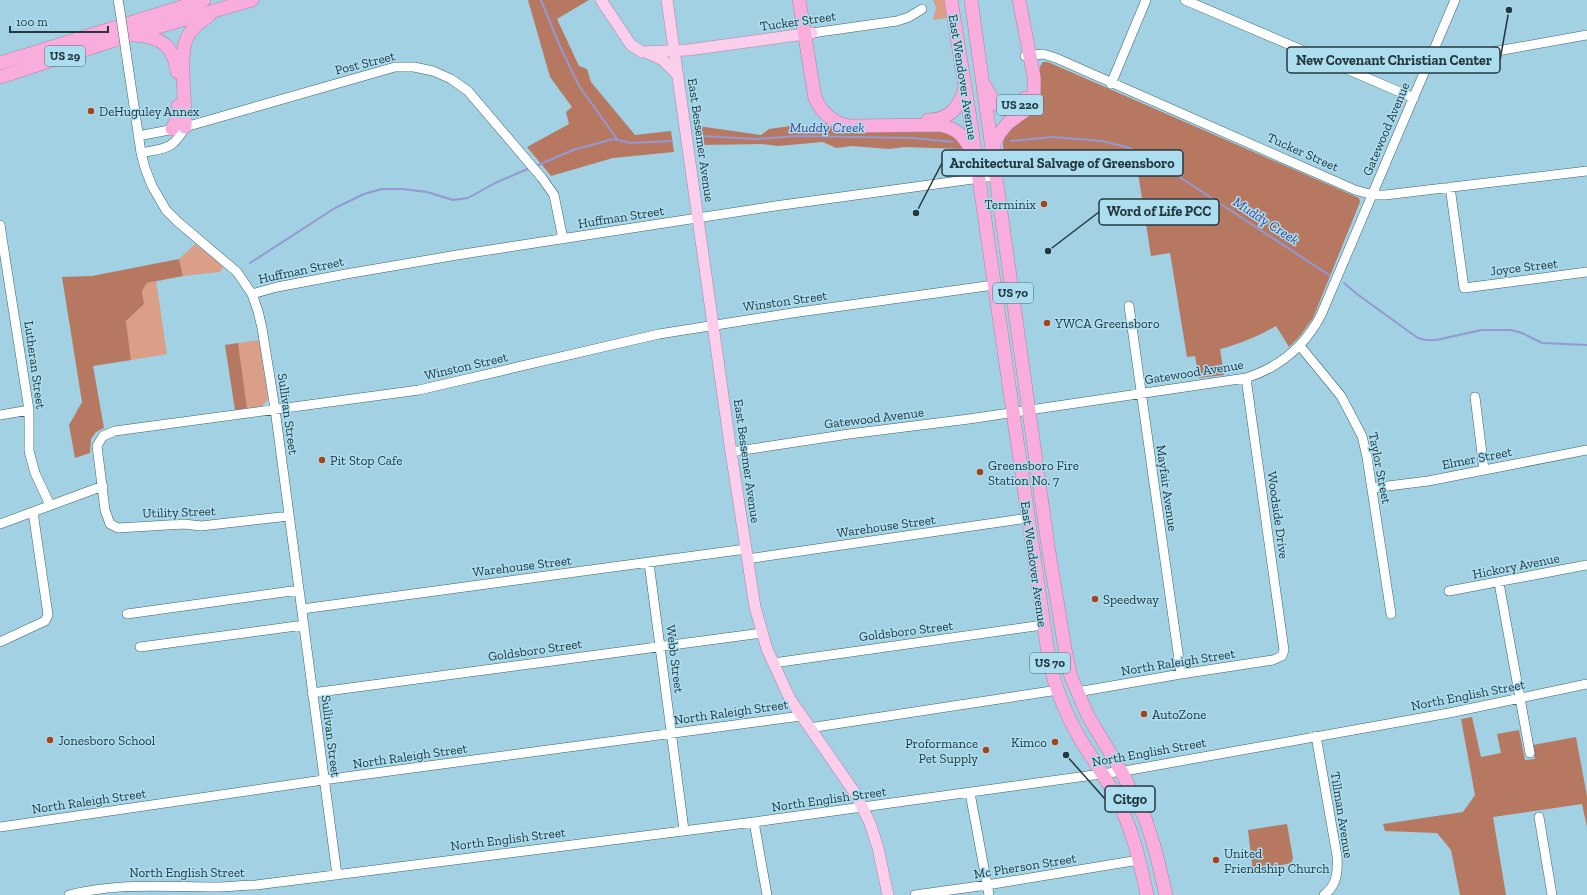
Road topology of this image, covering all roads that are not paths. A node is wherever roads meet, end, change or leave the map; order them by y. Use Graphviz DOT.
graph roads {
  1 [pos="118,0"];
  2 [pos="204,0"];
  3 [pos="252,0"];
  4 [pos="601,0"];
  5 [pos="667,0"];
  6 [pos="800,0"];
  7 [pos="807,0"];
  8 [pos="951,0"];
  9 [pos="971,0"];
  10 [pos="1011,0"];
  11 [pos="1019,0"];
  12 [pos="1146,0"];
  13 [pos="1185,0"];
  14 [pos="1455,0"];
  15 [pos="922,9"];
  16 [pos="220,10"];
  17 [pos="808,34"];
  18 [pos="130,35"];
  19 [pos="1587,35"];
  20 [pos="674,50"];
  21 [pos="648,53"];
  22 [pos="1027,56"];
  23 [pos="1430,60"];
  24 [pos="0,63"];
  25 [pos="678,75"];
  26 [pos="0,77"];
  27 [pos="982,82"];
  28 [pos="1111,84"];
  29 [pos="965,89"];
  30 [pos="1414,98"];
  31 [pos="179,128"];
  32 [pos="138,136"];
  33 [pos="141,153"];
  34 [pos="992,155"];
  35 [pos="976,161"];
  36 [pos="1587,171"];
  37 [pos="995,176"];
  38 [pos="979,178"];
  39 [pos="1450,187"];
  40 [pos="1372,195"];
  41 [pos="698,218"];
  42 [pos="0,225"];
  43 [pos="562,239"];
  44 [pos="1587,272"];
  45 [pos="4,275"];
  46 [pos="994,285"];
  47 [pos="252,294"];
  48 [pos="1129,306"];
  49 [pos="714,324"];
  50 [pos="1300,346"];
  51 [pos="1246,378"];
  52 [pos="1140,393"];
  53 [pos="1475,397"];
  54 [pos="275,409"];
  55 [pos="29,410"];
  56 [pos="1030,410"];
  57 [pos="1013,412"];
  58 [pos="0,415"];
  59 [pos="1587,450"];
  60 [pos="731,452"];
  61 [pos="1484,470"];
  62 [pos="102,486"];
  63 [pos="1372,488"];
  64 [pos="50,505"];
  65 [pos="33,512"];
  66 [pos="289,516"];
  67 [pos="1028,518"];
  68 [pos="0,524"];
  69 [pos="746,554"];
  70 [pos="649,563"];
  71 [pos="1587,565"];
  72 [pos="1499,583"];
  73 [pos="299,590"];
  74 [pos="1449,591"];
  75 [pos="302,609"];
  76 [pos="127,614"];
  77 [pos="1390,614"];
  78 [pos="304,625"];
  79 [pos="1043,625"];
  80 [pos="762,633"];
  81 [pos="0,642"];
  82 [pos="660,646"];
  83 [pos="140,647"];
  84 [pos="1282,656"];
  85 [pos="773,663"];
  86 [pos="1181,674"];
  87 [pos="1587,684"];
  88 [pos="1058,690"];
  89 [pos="1077,692"];
  90 [pos="312,693"];
  91 [pos="1521,698"];
  92 [pos="801,716"];
  93 [pos="809,728"];
  94 [pos="671,733"];
  95 [pos="1316,736"];
  96 [pos="1530,753"];
  97 [pos="1121,771"];
  98 [pos="1103,773"];
  99 [pos="323,780"];
  100 [pos="970,792"];
  101 [pos="863,807"];
  102 [pos="1539,817"];
  103 [pos="754,822"];
  104 [pos="0,827"];
  105 [pos="684,830"];
  106 [pos="1140,860"];
  107 [pos="337,875"];
  108 [pos="987,885"];
  109 [pos="69,895"];
  110 [pos="767,895"];
  111 [pos="888,895"];
  112 [pos="915,895"];
  113 [pos="989,895"];
  114 [pos="1147,895"];
  115 [pos="1166,895"];
  116 [pos="1324,895"];
  117 [pos="1552,895"];
  1 -- 32 [label="street, Sullivan Street, bridge"];
  2 -- 24 [label="highway, US 29"];
  3 -- 16 [label="highway, US 29"];
  4 -- 21 [label="main road"];
  5 -- 20 [label="main road, East Bessemer Avenue"];
  6 -- 17 [label="highway"];
  7 -- 17 [label="highway"];
  8 -- 29 [label="highway, East Wendover Avenue / US 70"];
  9 -- 27 [label="highway, East Wendover Avenue / US 70"];
  10 -- 22 [label="highway, US 220"];
  11 -- 22 [label="highway"];
  12 -- 28 [label="street"];
  13 -- 30 [label="street"];
  14 -- 23 [label="street, Gatewood Avenue"];
  15 -- 17 [label="street, Tucker Street"];
  16 -- 18 [label="highway, US 29"];
  16 -- 31 [label="highway"];
  17 -- 20 [label="main road, Tucker Street"];
  17 -- 29 [label="highway"];
  17 -- 35 [label="highway"];
  18 -- 26 [label="highway, US 29"];
  18 -- 31 [label="highway"];
  19 -- 23 [label="street"];
  20 -- 21 [label="main road, Tucker Street"];
  20 -- 25 [label="main road, East Bessemer Avenue"];
  21 -- 25 [label="main road"];
  22 -- 27 [label="highway, US 220"];
  22 -- 28 [label="street, Tucker Street"];
  22 -- 34 [label="highway"];
  23 -- 30 [label="street, Gatewood Avenue"];
  25 -- 41 [label="main road, East Bessemer Avenue"];
  27 -- 34 [label="highway, East Wendover Avenue / US 70"];
  28 -- 40 [label="street, Tucker Street"];
  29 -- 35 [label="highway, East Wendover Avenue / US 70"];
  30 -- 40 [label="street, Gatewood Avenue"];
  31 -- 32 [label="street, Post Street"];
  31 -- 33 [label="street"];
  31 -- 43 [label="street, Post Street"];
  32 -- 33 [label="street, Sullivan Street"];
  33 -- 47 [label="street, Sullivan Street"];
  34 -- 37 [label="highway, East Wendover Avenue / US 70"];
  35 -- 38 [label="highway, East Wendover Avenue / US 70"];
  36 -- 39 [label="street, Tucker Street"];
  37 -- 38 [label="street, Huffman Street"];
  37 -- 56 [label="highway, East Wendover Avenue / US 70"];
  38 -- 41 [label="street, Huffman Street"];
  38 -- 46 [label="highway, East Wendover Avenue / US 70"];
  39 -- 40 [label="street, Tucker Street"];
  39 -- 44 [label="street, Joyce Street"];
  40 -- 50 [label="street, Gatewood Avenue"];
  41 -- 43 [label="street, Huffman Street"];
  41 -- 49 [label="main road, East Bessemer Avenue"];
  42 -- 45 [label="street, Lutheran Street"];
  43 -- 47 [label="street, Huffman Street"];
  45 -- 55 [label="street, Lutheran Street"];
  46 -- 49 [label="street, Winston Street"];
  46 -- 57 [label="highway, East Wendover Avenue / US 70"];
  47 -- 54 [label="street, Sullivan Street"];
  48 -- 52 [label="street, Mayfair Avenue"];
  49 -- 54 [label="street, Winston Street"];
  49 -- 60 [label="main road, East Bessemer Avenue"];
  50 -- 51 [label="street, Gatewood Avenue"];
  50 -- 63 [label="street, Taylor Street"];
  51 -- 52 [label="street, Gatewood Avenue"];
  51 -- 84 [label="street, Woodside Drive"];
  52 -- 56 [label="street, Gatewood Avenue"];
  52 -- 86 [label="street, Mayfair Avenue"];
  53 -- 61 [label="street"];
  54 -- 62 [label="street, Winston Street"];
  54 -- 66 [label="street, Sullivan Street"];
  55 -- 58 [label="street"];
  55 -- 64 [label="street, Lutheran Street"];
  56 -- 57 [label="street, Gatewood Avenue"];
  56 -- 89 [label="highway, East Wendover Avenue / US 70"];
  57 -- 60 [label="street, Gatewood Avenue"];
  57 -- 67 [label="highway, East Wendover Avenue / US 70"];
  59 -- 61 [label="street, Elmer Street"];
  60 -- 69 [label="main road, East Bessemer Avenue"];
  61 -- 63 [label="street, Elmer Street"];
  62 -- 64 [label="street"];
  62 -- 66 [label="street, Utility Street"];
  63 -- 77 [label="street, Taylor Street"];
  64 -- 65 [label="street"];
  65 -- 68 [label="street"];
  65 -- 81 [label="street"];
  66 -- 73 [label="street, Sullivan Street"];
  67 -- 69 [label="street, Warehouse Street"];
  67 -- 79 [label="highway, East Wendover Avenue / US 70"];
  69 -- 70 [label="street, Warehouse Street"];
  69 -- 80 [label="main road, East Bessemer Avenue"];
  70 -- 75 [label="street, Warehouse Street"];
  70 -- 82 [label="street, Webb Street"];
  71 -- 72 [label="street, Hickory Avenue"];
  72 -- 74 [label="street, Hickory Avenue"];
  72 -- 91 [label="street"];
  73 -- 75 [label="street, Sullivan Street"];
  73 -- 76 [label="street"];
  75 -- 78 [label="street, Sullivan Street"];
  78 -- 83 [label="street"];
  78 -- 90 [label="street, Sullivan Street"];
  79 -- 85 [label="street, Goldsboro Street"];
  79 -- 88 [label="highway, East Wendover Avenue / US 70"];
  80 -- 82 [label="street, Goldsboro Street"];
  80 -- 85 [label="main road, East Bessemer Avenue"];
  82 -- 90 [label="street, Goldsboro Street"];
  82 -- 94 [label="street, Webb Street"];
  84 -- 86 [label="street, North Raleigh Street"];
  85 -- 92 [label="main road, East Bessemer Avenue"];
  86 -- 89 [label="street, North Raleigh Street"];
  87 -- 91 [label="street, North English Street"];
  88 -- 93 [label="street"];
  88 -- 98 [label="highway, East Wendover Avenue / US 70"];
  89 -- 97 [label="highway, East Wendover Avenue / US 70"];
  90 -- 99 [label="street, Sullivan Street"];
  91 -- 95 [label="street, North English Street"];
  91 -- 96 [label="street"];
  92 -- 93 [label="main road, East Bessemer Avenue"];
  92 -- 94 [label="street, North Raleigh Street"];
  93 -- 101 [label="main road, East Bessemer Avenue"];
  94 -- 99 [label="street, North Raleigh Street"];
  94 -- 105 [label="street, Webb Street"];
  95 -- 97 [label="street, North English Street"];
  95 -- 116 [label="street, Tillman Avenue"];
  97 -- 98 [label="street, North English Street"];
  97 -- 115 [label="highway, East Wendover Avenue / US 70"];
  98 -- 100 [label="street, North English Street"];
  98 -- 106 [label="highway, East Wendover Avenue / US 70"];
  99 -- 104 [label="street, North Raleigh Street"];
  99 -- 107 [label="street, Sullivan Street"];
  100 -- 101 [label="street, North English Street"];
  100 -- 108 [label="street"];
  101 -- 103 [label="street, North English Street"];
  101 -- 111 [label="main road, East Bessemer Avenue"];
  102 -- 117 [label="street"];
  103 -- 105 [label="street, North English Street"];
  103 -- 110 [label="street"];
  105 -- 107 [label="street, North English Street"];
  106 -- 108 [label="street, Mc Pherson Street"];
  106 -- 114 [label="highway, East Wendover Avenue / US 70"];
  107 -- 109 [label="street, North English Street"];
  108 -- 112 [label="street, Mc Pherson Street"];
  108 -- 113 [label="street"];
}
